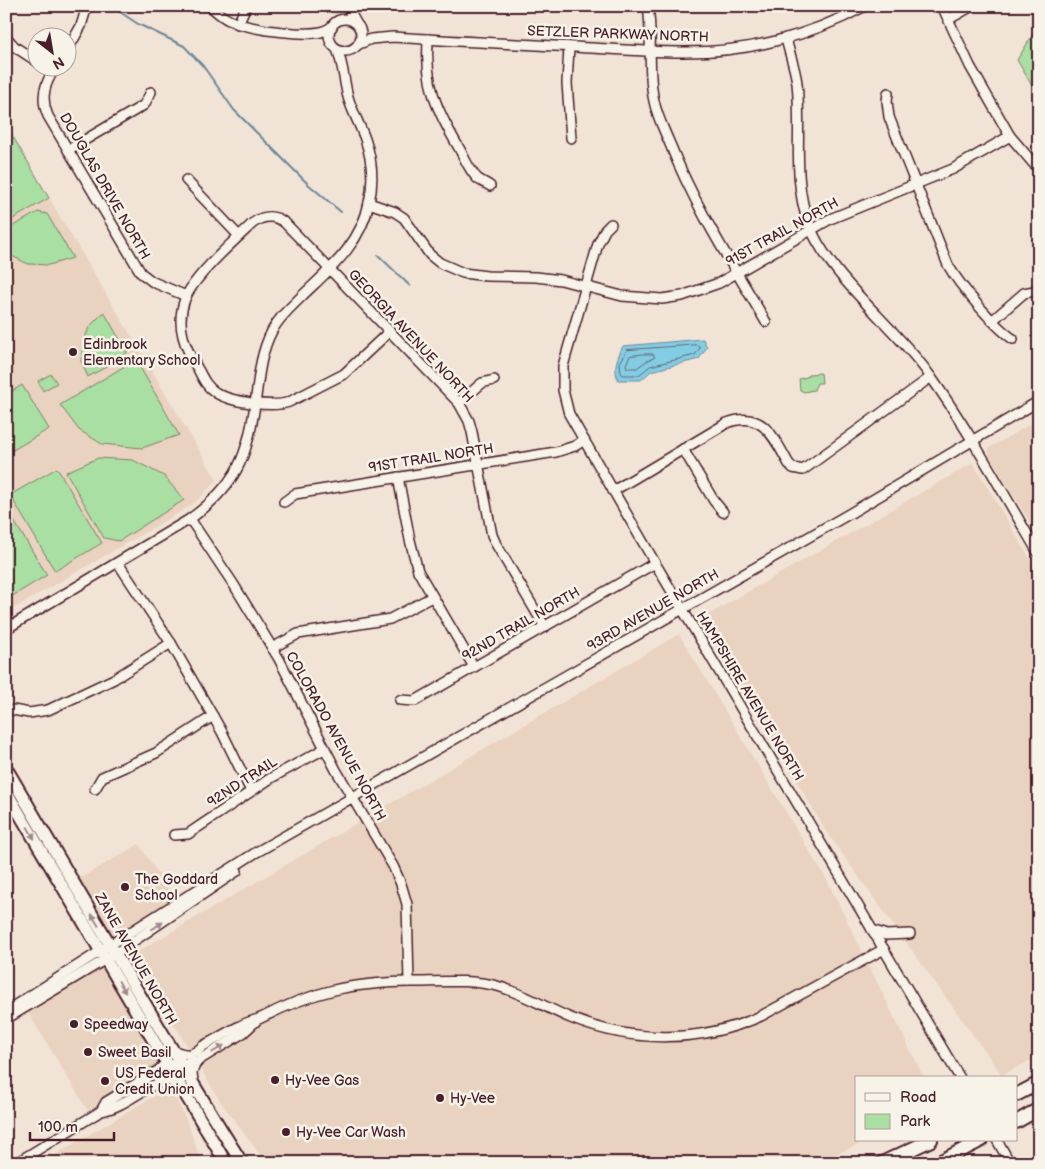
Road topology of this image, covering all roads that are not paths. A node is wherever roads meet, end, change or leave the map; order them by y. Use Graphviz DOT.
graph roads {
  1 [pos="87,6"];
  2 [pos="210,6"];
  3 [pos="246,6"];
  4 [pos="346,6"];
  5 [pos="350,6"];
  6 [pos="648,6"];
  7 [pos="865,6"];
  8 [pos="942,6"];
  9 [pos="972,6"];
  10 [pos="850,10"];
  11 [pos="949,19"];
  12 [pos="238,24"];
  13 [pos="335,24"];
  14 [pos="358,26"];
  15 [pos="78,31"];
  16 [pos="310,33"];
  17 [pos="6,37"];
  18 [pos="393,38"];
  19 [pos="786,38"];
  20 [pos="428,39"];
  21 [pos="359,44"];
  22 [pos="334,45"];
  23 [pos="568,47"];
  24 [pos="350,50"];
  25 [pos="650,51"];
  26 [pos="28,55"];
  27 [pos="48,78"];
  28 [pos="345,79"];
  29 [pos="152,92"];
  30 [pos="888,93"];
  31 [pos="1010,136"];
  32 [pos="571,138"];
  33 [pos="68,150"];
  34 [pos="1039,170"];
  35 [pos="186,180"];
  36 [pos="916,183"];
  37 [pos="490,186"];
  38 [pos="369,203"];
  39 [pos="611,224"];
  40 [pos="812,229"];
  41 [pos="239,236"];
  42 [pos="330,269"];
  43 [pos="736,273"];
  44 [pos="586,287"];
  45 [pos="1039,290"];
  46 [pos="186,296"];
  47 [pos="993,320"];
  48 [pos="766,322"];
  49 [pos="390,332"];
  50 [pos="1013,339"];
  51 [pos="931,377"];
  52 [pos="494,380"];
  53 [pos="255,402"];
  54 [pos="1039,402"];
  55 [pos="459,403"];
  56 [pos="584,440"];
  57 [pos="972,441"];
  58 [pos="683,449"];
  59 [pos="478,464"];
  60 [pos="398,477"];
  61 [pos="613,491"];
  62 [pos="284,502"];
  63 [pos="723,512"];
  64 [pos="190,519"];
  65 [pos="1039,554"];
  66 [pos="118,563"];
  67 [pos="655,563"];
  68 [pos="432,596"];
  69 [pos="682,608"];
  70 [pos="545,627"];
  71 [pos="6,629"];
  72 [pos="171,643"];
  73 [pos="272,648"];
  74 [pos="474,667"];
  75 [pos="400,700"];
  76 [pos="13,710"];
  77 [pos="213,716"];
  78 [pos="324,749"];
  79 [pos="6,768"];
  80 [pos="95,789"];
  81 [pos="6,791"];
  82 [pos="250,791"];
  83 [pos="352,797"];
  84 [pos="174,835"];
  85 [pos="872,930"];
  86 [pos="910,934"];
  87 [pos="114,949"];
  88 [pos="884,949"];
  89 [pos="103,956"];
  90 [pos="409,982"];
  91 [pos="6,1011"];
  92 [pos="136,1012"];
  93 [pos="259,1018"];
  94 [pos="6,1019"];
  95 [pos="172,1050"];
  96 [pos="196,1062"];
  97 [pos="169,1067"];
  98 [pos="959,1076"];
  99 [pos="1039,1083"];
  100 [pos="193,1084"];
  101 [pos="180,1086"];
  102 [pos="1018,1094"];
  103 [pos="1039,1109"];
  104 [pos="101,1111"];
  105 [pos="1018,1121"];
  106 [pos="927,1142"];
  107 [pos="978,1142"];
  108 [pos="999,1144"];
  109 [pos="16,1163"];
  110 [pos="226,1163"];
  111 [pos="242,1163"];
  112 [pos="882,1163"];
  113 [pos="937,1163"];
  114 [pos="1010,1163"];
  1 -- 15 [label="street"];
  2 -- 12 [label="street"];
  3 -- 12 [label="street"];
  4 -- 13 [label="street"];
  5 -- 14 [label="street"];
  6 -- 25 [label="street"];
  7 -- 10 [label="street, SETZLER PARKWAY NORTH"];
  8 -- 11 [label="street"];
  9 -- 11 [label="street"];
  10 -- 19 [label="street, SETZLER PARKWAY NORTH"];
  11 -- 31 [label="street"];
  12 -- 16 [label="street"];
  13 -- 14 [label="street"];
  13 -- 16 [label="street"];
  13 -- 22 [label="street"];
  14 -- 18 [label="street, SETZLER PARKWAY NORTH"];
  14 -- 21 [label="street"];
  16 -- 22 [label="street"];
  17 -- 26 [label="street"];
  18 -- 20 [label="street, SETZLER PARKWAY NORTH"];
  18 -- 21 [label="street, SETZLER PARKWAY NORTH"];
  19 -- 25 [label="street, SETZLER PARKWAY NORTH"];
  19 -- 40 [label="street"];
  20 -- 23 [label="street, SETZLER PARKWAY NORTH"];
  20 -- 37 [label="street"];
  21 -- 24 [label="street"];
  22 -- 24 [label="street"];
  22 -- 28 [label="street"];
  23 -- 25 [label="street, SETZLER PARKWAY NORTH"];
  23 -- 32 [label="street"];
  24 -- 28 [label="street"];
  25 -- 43 [label="street"];
  27 -- 33 [label="street, DOUGLAS DRIVE NORTH"];
  28 -- 38 [label="street"];
  29 -- 33 [label="street"];
  30 -- 36 [label="street"];
  31 -- 34 [label="street"];
  31 -- 36 [label="street, 91ST TRAIL NORTH"];
  33 -- 46 [label="street, DOUGLAS DRIVE NORTH"];
  35 -- 41 [label="street"];
  36 -- 40 [label="street, 91ST TRAIL NORTH"];
  36 -- 47 [label="street"];
  38 -- 42 [label="street"];
  38 -- 44 [label="street"];
  39 -- 44 [label="street, HAMPSHIRE AVENUE NORTH"];
  40 -- 43 [label="street, 91ST TRAIL NORTH"];
  40 -- 51 [label="street"];
  41 -- 42 [label="street, GEORGIA AVENUE NORTH"];
  41 -- 46 [label="street"];
  42 -- 49 [label="street, GEORGIA AVENUE NORTH"];
  42 -- 53 [label="street"];
  43 -- 44 [label="street, 91ST TRAIL NORTH"];
  43 -- 48 [label="street"];
  44 -- 56 [label="street, HAMPSHIRE AVENUE NORTH"];
  45 -- 47 [label="street"];
  46 -- 53 [label="street"];
  47 -- 50 [label="street"];
  49 -- 53 [label="street"];
  49 -- 55 [label="street, GEORGIA AVENUE NORTH"];
  51 -- 57 [label="street"];
  51 -- 58 [label="street"];
  52 -- 55 [label="street"];
  53 -- 64 [label="street"];
  54 -- 57 [label="street, 93RD AVENUE NORTH"];
  55 -- 59 [label="street, GEORGIA AVENUE NORTH"];
  56 -- 59 [label="street, 91ST TRAIL NORTH"];
  56 -- 61 [label="street, HAMPSHIRE AVENUE NORTH"];
  57 -- 65 [label="street"];
  57 -- 69 [label="street, 93RD AVENUE NORTH"];
  58 -- 61 [label="street"];
  58 -- 63 [label="street"];
  59 -- 60 [label="street, 91ST TRAIL NORTH"];
  59 -- 70 [label="street, GEORGIA AVENUE NORTH"];
  60 -- 62 [label="street, 91ST TRAIL NORTH"];
  60 -- 68 [label="street"];
  61 -- 67 [label="street, HAMPSHIRE AVENUE NORTH"];
  64 -- 66 [label="street"];
  64 -- 73 [label="street, COLORADO AVENUE NORTH"];
  66 -- 71 [label="street"];
  66 -- 72 [label="street"];
  67 -- 69 [label="street, HAMPSHIRE AVENUE NORTH"];
  67 -- 70 [label="street, 92ND TRAIL NORTH"];
  68 -- 73 [label="street"];
  68 -- 74 [label="street"];
  69 -- 83 [label="street, 93RD AVENUE NORTH"];
  69 -- 85 [label="street, HAMPSHIRE AVENUE NORTH"];
  70 -- 74 [label="street, 92ND TRAIL NORTH"];
  72 -- 76 [label="street"];
  72 -- 77 [label="street"];
  73 -- 78 [label="street, COLORADO AVENUE NORTH"];
  74 -- 75 [label="street, 92ND TRAIL NORTH"];
  77 -- 80 [label="street"];
  77 -- 82 [label="street"];
  78 -- 82 [label="street, 92ND TRAIL"];
  78 -- 83 [label="street, COLORADO AVENUE NORTH"];
  87 -- 79 [label="main road, ZANE AVENUE NORTH, one-way"];
  81 -- 89 [label="main road, ZANE AVENUE NORTH, one-way"];
  82 -- 84 [label="street, 92ND TRAIL"];
  83 -- 87 [label="street, 93RD AVENUE NORTH"];
  83 -- 90 [label="street, COLORADO AVENUE NORTH"];
  85 -- 86 [label="street"];
  85 -- 88 [label="street, HAMPSHIRE AVENUE NORTH"];
  87 -- 89 [label="street, 93RD AVENUE NORTH"];
  87 -- 95 [label="main road, ZANE AVENUE NORTH"];
  88 -- 90 [label="street"];
  88 -- 98 [label="street, HAMPSHIRE AVENUE NORTH"];
  89 -- 91 [label="street, 93RD AVENUE NORTH"];
  89 -- 92 [label="main road, ZANE AVENUE NORTH, one-way"];
  89 -- 94 [label="street, 93RD AVENUE NORTH"];
  90 -- 93 [label="street"];
  92 -- 97 [label="main road, ZANE AVENUE NORTH"];
  92 -- 97 [label="main road"];
  93 -- 95 [label="street"];
  96 -- 93 [label="street, one-way"];
  95 -- 97 [label="main road, ZANE AVENUE NORTH"];
  96 -- 97 [label="main road"];
  96 -- 100 [label="street"];
  97 -- 100 [label="main road, ZANE AVENUE NORTH"];
  97 -- 101 [label="main road, ZANE AVENUE NORTH"];
  97 -- 104 [label="street"];
  97 -- 111 [label="main road"];
  99 -- 102 [label="highway"];
  100 -- 111 [label="main road, ZANE AVENUE NORTH"];
  101 -- 104 [label="street"];
  101 -- 110 [label="main road, ZANE AVENUE NORTH"];
  103 -- 105 [label="highway"];
  104 -- 109 [label="street"];
  106 -- 112 [label="highway"];
  107 -- 113 [label="highway"];
  108 -- 114 [label="street"];
}
